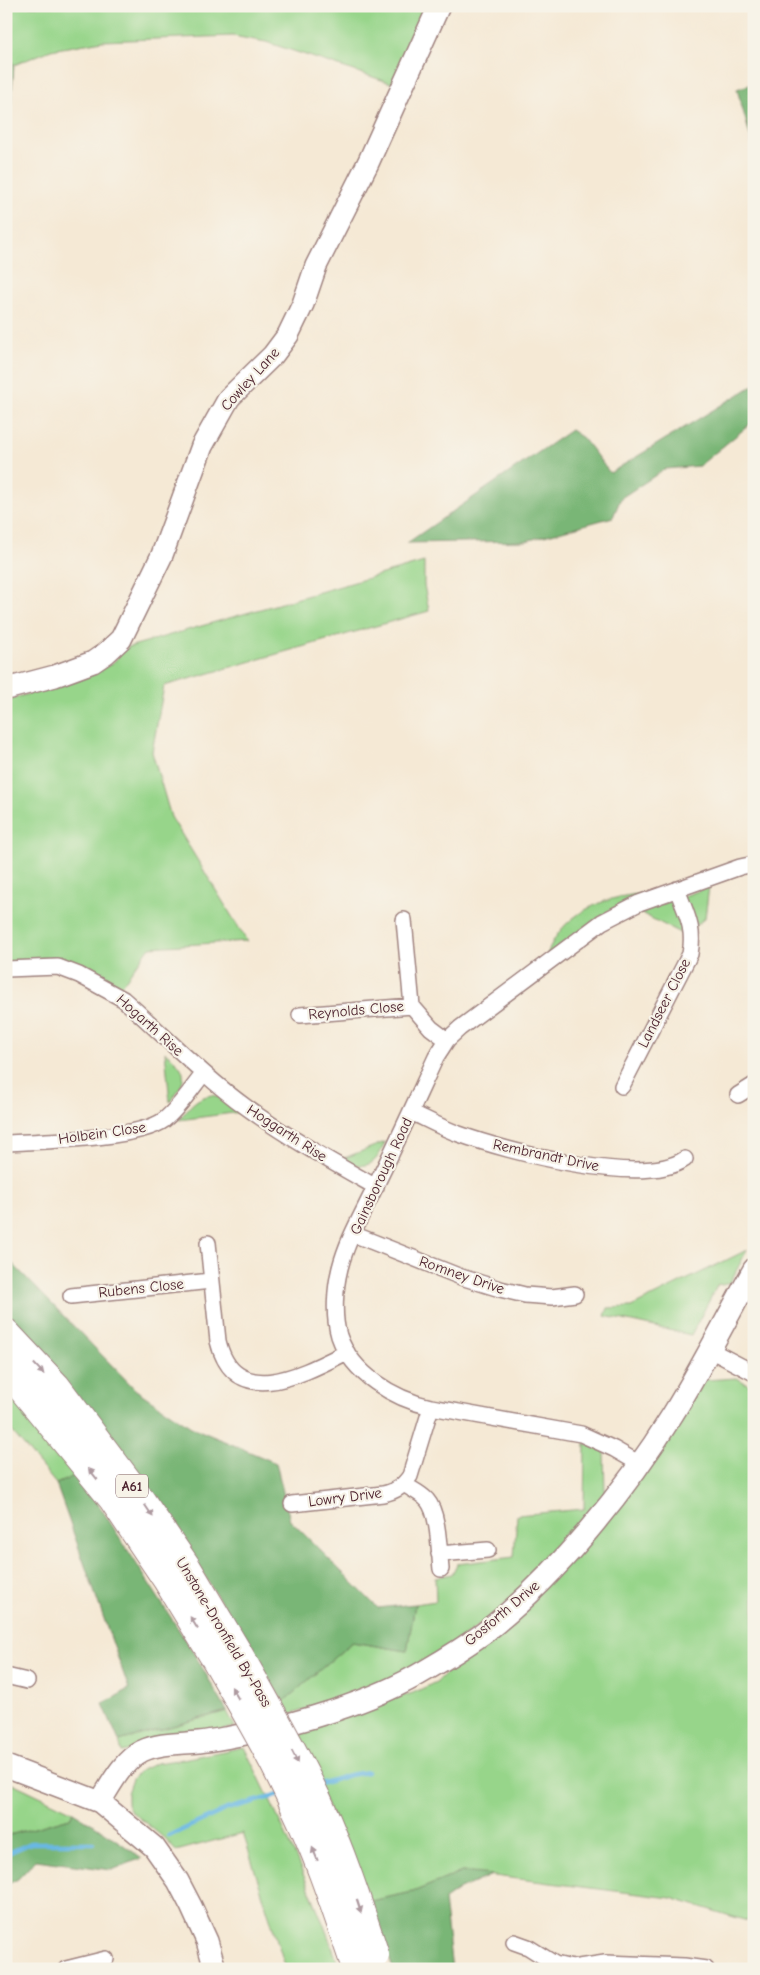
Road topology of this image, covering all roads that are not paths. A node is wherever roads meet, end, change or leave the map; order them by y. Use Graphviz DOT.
graph roads {
  1 [pos="439,6"];
  2 [pos="6,688"];
  3 [pos="754,864"];
  4 [pos="677,889"];
  5 [pos="404,920"];
  6 [pos="6,969"];
  7 [pos="412,1006"];
  8 [pos="300,1015"];
  9 [pos="447,1040"];
  10 [pos="204,1073"];
  11 [pos="754,1085"];
  12 [pos="622,1086"];
  13 [pos="738,1095"];
  14 [pos="411,1112"];
  15 [pos="6,1143"];
  16 [pos="685,1159"];
  17 [pos="376,1187"];
  18 [pos="353,1234"];
  19 [pos="208,1243"];
  20 [pos="754,1269"];
  21 [pos="211,1281"];
  22 [pos="575,1294"];
  23 [pos="71,1296"];
  24 [pos="6,1333"];
  25 [pos="710,1350"];
  26 [pos="347,1352"];
  27 [pos="6,1369"];
  28 [pos="754,1373"];
  29 [pos="432,1407"];
  30 [pos="640,1464"];
  31 [pos="404,1484"];
  32 [pos="292,1504"];
  33 [pos="488,1550"];
  34 [pos="439,1554"];
  35 [pos="441,1569"];
  36 [pos="228,1659"];
  37 [pos="6,1676"];
  38 [pos="27,1681"];
  39 [pos="6,1766"];
  40 [pos="100,1802"];
  41 [pos="514,1942"];
  42 [pos="98,1963"];
  43 [pos="367,1965"];
  44 [pos="66,1969"];
  45 [pos="215,1969"];
  46 [pos="706,1969"];
  1 -- 2 [label="street, Cowley Lane"];
  3 -- 4 [label="street, Gainsborough Road"];
  4 -- 9 [label="street, Gainsborough Road"];
  4 -- 12 [label="street, Landseer Close"];
  5 -- 7 [label="street, Reynolds Close"];
  6 -- 10 [label="street, Hogarth Rise"];
  7 -- 8 [label="street, Reynolds Close"];
  7 -- 9 [label="street, Reynolds Close"];
  9 -- 14 [label="street, Gainsborough Road"];
  10 -- 15 [label="street, Holbein Close"];
  10 -- 17 [label="street, Hoggarth Rise"];
  11 -- 13 [label="street"];
  14 -- 16 [label="street, Rembrandt Drive"];
  14 -- 17 [label="street, Gainsborough Road"];
  17 -- 18 [label="street, Gainsborough Road"];
  18 -- 22 [label="street, Romney Drive"];
  18 -- 26 [label="street, Gainsborough Road"];
  19 -- 21 [label="street"];
  20 -- 25 [label="street, Gosforth Drive"];
  21 -- 23 [label="street, Rubens Close"];
  21 -- 26 [label="street"];
  24 -- 36 [label="highway, Unstone-Dronfield By-Pass / A61, one-way"];
  25 -- 28 [label="street"];
  25 -- 30 [label="street, Gosforth Drive"];
  26 -- 29 [label="street, Gainsborough Road"];
  36 -- 27 [label="highway, Unstone-Dronfield By-Pass / A61, one-way"];
  29 -- 30 [label="street, Gainsborough Road"];
  29 -- 31 [label="street"];
  30 -- 40 [label="street, Gosforth Drive"];
  31 -- 32 [label="street, Lowry Drive"];
  31 -- 34 [label="street"];
  33 -- 34 [label="street"];
  34 -- 35 [label="street"];
  36 -- 43 [label="highway, Unstone-Dronfield By-Pass / A61, bridge"];
  37 -- 38 [label="street"];
  39 -- 40 [label="street"];
  40 -- 45 [label="street"];
  41 -- 46 [label="street"];
  42 -- 44 [label="street"];
}
